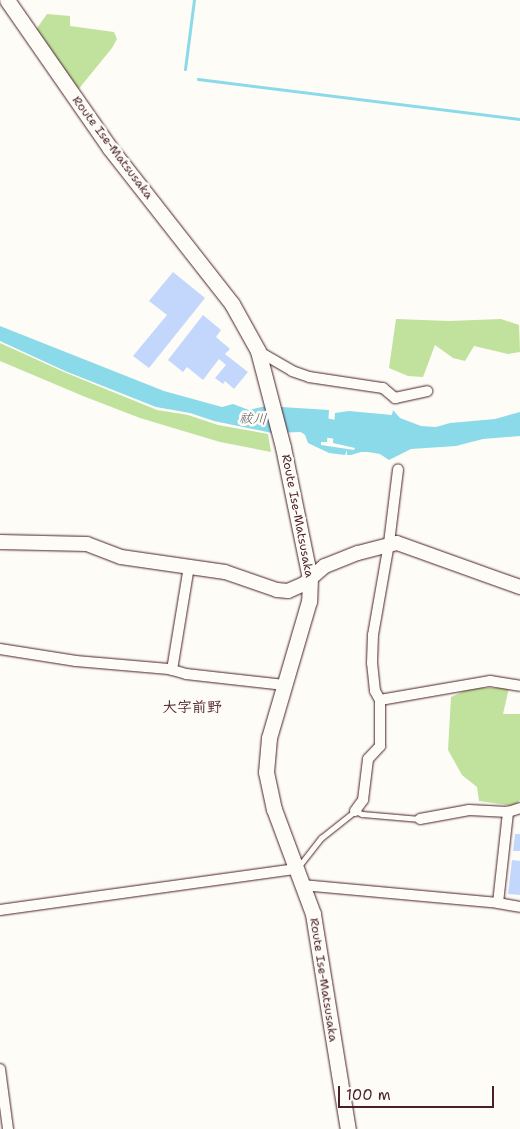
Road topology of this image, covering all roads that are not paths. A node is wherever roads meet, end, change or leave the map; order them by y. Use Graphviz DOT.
graph roads {
  1 [pos="7,0"];
  2 [pos="258,351"];
  3 [pos="427,391"];
  4 [pos="398,470"];
  5 [pos="0,542"];
  6 [pos="389,543"];
  7 [pos="189,566"];
  8 [pos="310,578"];
  9 [pos="520,587"];
  10 [pos="0,648"];
  11 [pos="172,670"];
  12 [pos="284,685"];
  13 [pos="520,686"];
  14 [pos="380,700"];
  15 [pos="520,808"];
  16 [pos="355,811"];
  17 [pos="508,812"];
  18 [pos="420,819"];
  19 [pos="296,869"];
  20 [pos="302,885"];
  21 [pos="498,903"];
  22 [pos="520,907"];
  23 [pos="0,910"];
  24 [pos="0,1069"];
  25 [pos="8,1129"];
  26 [pos="348,1129"];
  1 -- 2 [label="main road, Route Ise-Matsusaka"];
  2 -- 3 [label="street"];
  2 -- 8 [label="main road, Route Ise-Matsusaka"];
  4 -- 6 [label="street"];
  5 -- 7 [label="main road"];
  6 -- 8 [label="main road"];
  6 -- 9 [label="main road"];
  6 -- 14 [label="street"];
  7 -- 8 [label="main road"];
  7 -- 11 [label="street"];
  8 -- 12 [label="main road, Route Ise-Matsusaka"];
  10 -- 11 [label="street"];
  11 -- 12 [label="street"];
  12 -- 19 [label="main road, Route Ise-Matsusaka"];
  13 -- 14 [label="street"];
  14 -- 16 [label="street"];
  15 -- 17 [label="street"];
  16 -- 18 [label="lane"];
  16 -- 19 [label="lane"];
  17 -- 18 [label="street"];
  17 -- 21 [label="street"];
  19 -- 20 [label="main road, Route Ise-Matsusaka"];
  19 -- 23 [label="street"];
  20 -- 21 [label="street"];
  20 -- 26 [label="main road, Route Ise-Matsusaka"];
  21 -- 22 [label="street"];
  24 -- 25 [label="street"];
}
